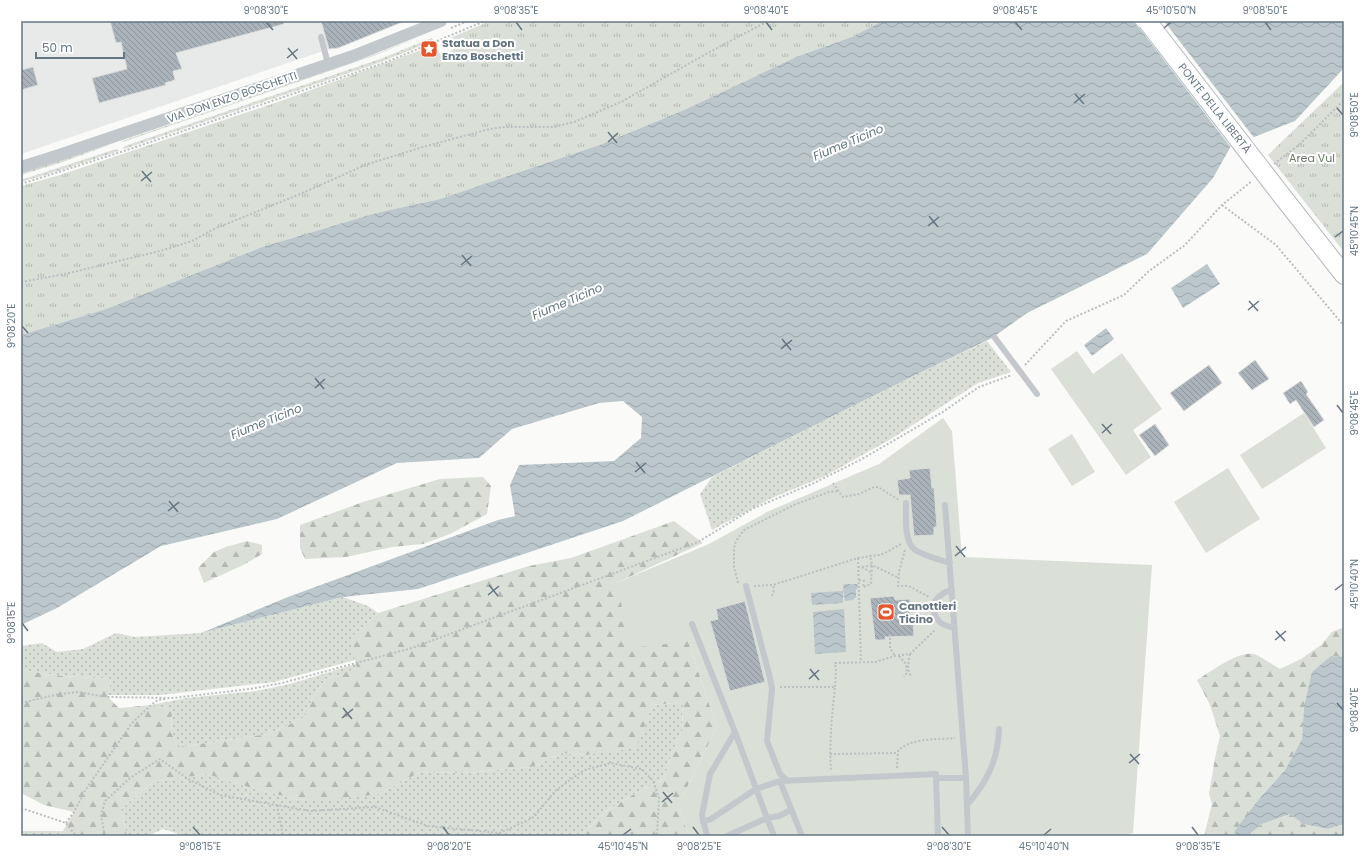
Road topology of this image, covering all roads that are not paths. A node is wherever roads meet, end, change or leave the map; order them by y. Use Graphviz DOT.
graph roads {
  1 [pos="441,21"];
  2 [pos="1147,21"];
  3 [pos="321,37"];
  4 [pos="328,64"];
  5 [pos="21,167"];
  6 [pos="1344,275"];
  7 [pos="996,338"];
  8 [pos="1037,394"];
  9 [pos="906,503"];
  10 [pos="945,505"];
  11 [pos="950,563"];
  12 [pos="746,586"];
  13 [pos="952,590"];
  14 [pos="692,624"];
  15 [pos="955,628"];
  16 [pos="999,729"];
  17 [pos="735,732"];
  18 [pos="936,776"];
  19 [pos="966,778"];
  20 [pos="780,781"];
  21 [pos="788,781"];
  22 [pos="756,789"];
  23 [pos="967,805"];
  24 [pos="791,810"];
  25 [pos="767,818"];
  26 [pos="702,822"];
  27 [pos="707,836"];
  28 [pos="727,836"];
  29 [pos="774,836"];
  30 [pos="802,836"];
  31 [pos="938,836"];
  32 [pos="968,836"];
  1 -- 4 [label="street, VIA DON ENZO BOSCHETTI"];
  2 -- 6 [label="main road, PONTE DELLA LIBERTÀ, bridge"];
  3 -- 4 [label="lane"];
  4 -- 5 [label="street, VIA DON ENZO BOSCHETTI"];
  7 -- 8 [label="lane"];
  9 -- 11 [label="lane"];
  10 -- 11 [label="lane"];
  11 -- 13 [label="lane"];
  12 -- 21 [label="lane"];
  13 -- 15 [label="lane"];
  13 -- 15 [label="lane"];
  14 -- 17 [label="lane"];
  15 -- 19 [label="lane"];
  16 -- 23 [label="lane"];
  17 -- 22 [label="lane"];
  17 -- 26 [label="lane"];
  18 -- 19 [label="lane"];
  18 -- 21 [label="lane"];
  18 -- 31 [label="lane"];
  19 -- 23 [label="lane"];
  20 -- 21 [label="lane"];
  20 -- 22 [label="lane"];
  20 -- 24 [label="lane"];
  22 -- 25 [label="lane"];
  22 -- 26 [label="lane"];
  23 -- 32 [label="lane"];
  24 -- 25 [label="lane"];
  24 -- 30 [label="lane"];
  25 -- 28 [label="lane"];
  25 -- 29 [label="lane"];
  26 -- 27 [label="lane"];
}
